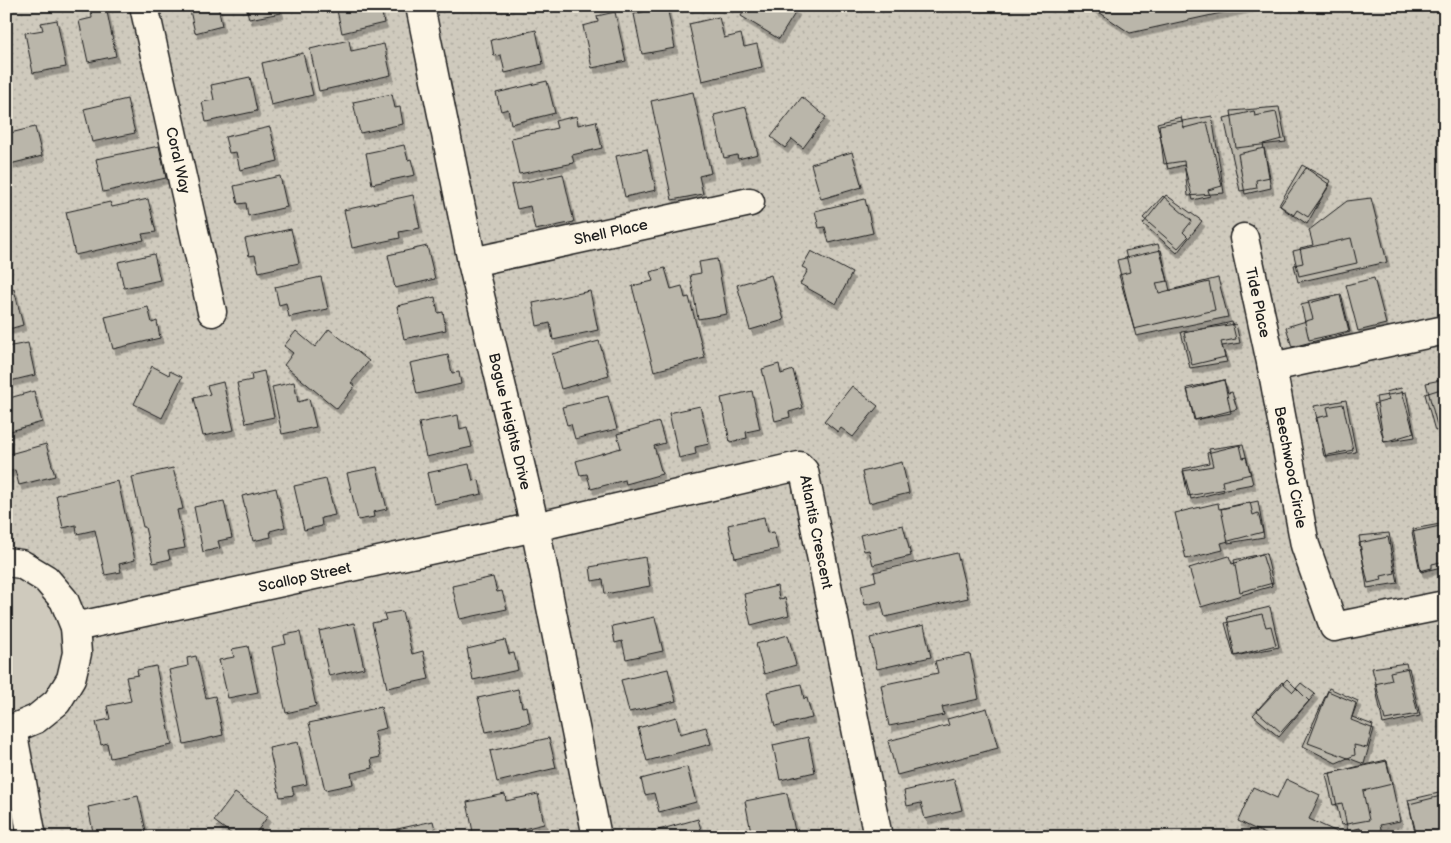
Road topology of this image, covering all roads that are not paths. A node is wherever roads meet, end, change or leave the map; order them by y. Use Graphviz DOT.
graph roads {
  1 [pos="144,6"];
  2 [pos="423,7"];
  3 [pos="750,202"];
  4 [pos="1244,238"];
  5 [pos="472,262"];
  6 [pos="212,312"];
  7 [pos="1445,330"];
  8 [pos="1272,367"];
  9 [pos="535,527"];
  10 [pos="6,562"];
  11 [pos="1445,605"];
  12 [pos="75,627"];
  13 [pos="9,730"];
  14 [pos="32,837"];
  15 [pos="597,837"];
  16 [pos="878,837"];
  1 -- 6 [label="street, Coral Way"];
  2 -- 5 [label="street, Bogue Heights Drive"];
  3 -- 5 [label="street, Shell Place"];
  4 -- 8 [label="street, Tide Place"];
  5 -- 9 [label="street, Bogue Heights Drive"];
  7 -- 8 [label="street"];
  8 -- 11 [label="street, Beechwood Circle"];
  9 -- 12 [label="street, Scallop Street"];
  9 -- 15 [label="street, Bogue Heights Drive"];
  9 -- 16 [label="street, Atlantis Crescent"];
  10 -- 12 [label="street"];
  12 -- 13 [label="street"];
  13 -- 14 [label="street"];
}
